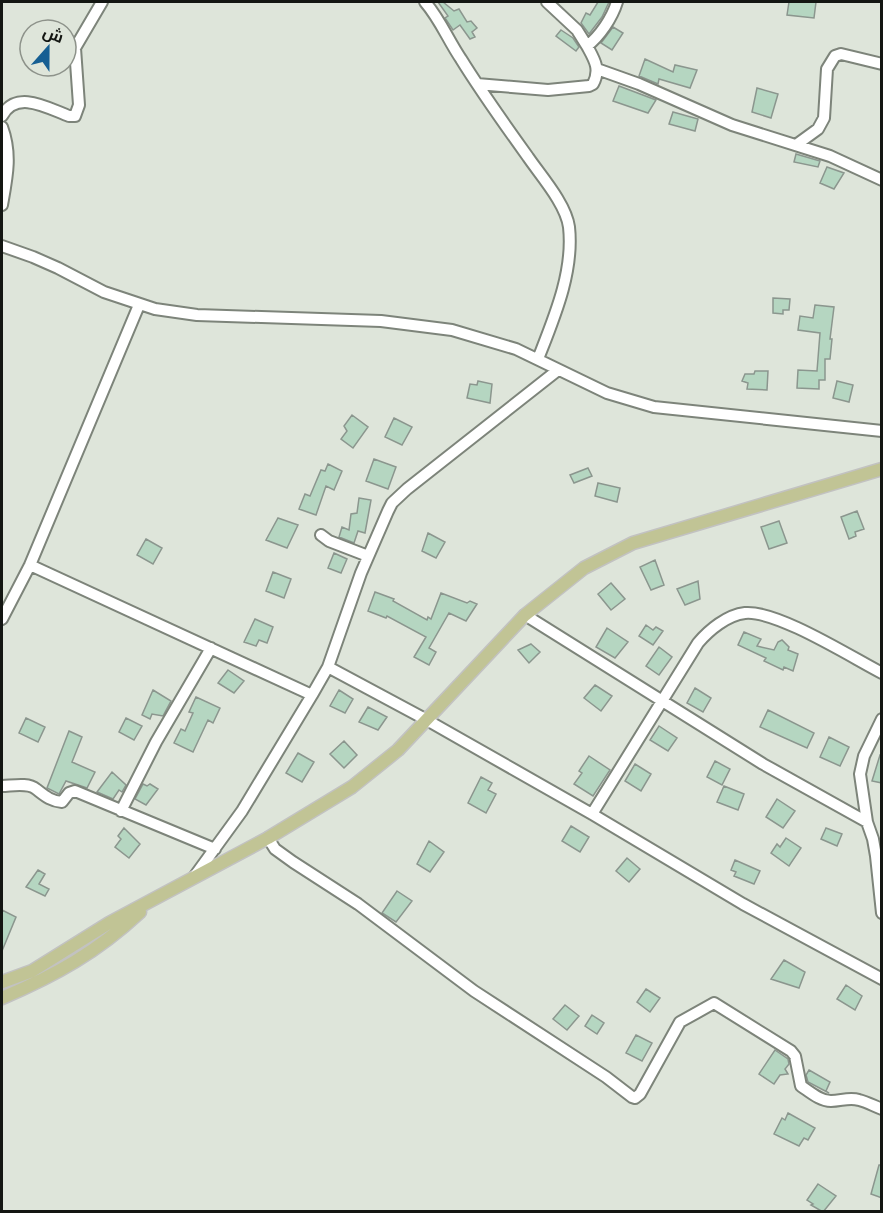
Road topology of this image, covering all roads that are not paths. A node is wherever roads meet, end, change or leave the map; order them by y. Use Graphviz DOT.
graph roads {
  1 [pos="102,2"];
  2 [pos="425,2"];
  3 [pos="547,2"];
  4 [pos="617,2"];
  5 [pos="586,46"];
  6 [pos="882,64"];
  7 [pos="597,69"];
  8 [pos="477,84"];
  9 [pos="2,116"];
  10 [pos="2,127"];
  11 [pos="796,145"];
  12 [pos="882,180"];
  13 [pos="2,205"];
  14 [pos="2,246"];
  15 [pos="138,305"];
  16 [pos="538,359"];
  17 [pos="558,370"];
  18 [pos="882,431"];
  19 [pos="882,469"];
  20 [pos="321,535"];
  21 [pos="368,556"];
  22 [pos="30,565"];
  23 [pos="525,615"];
  24 [pos="2,620"];
  25 [pos="211,648"];
  26 [pos="328,667"];
  27 [pos="882,673"];
  28 [pos="312,695"];
  29 [pos="663,702"];
  30 [pos="425,719"];
  31 [pos="882,719"];
  32 [pos="2,786"];
  33 [pos="121,811"];
  34 [pos="592,814"];
  35 [pos="867,822"];
  36 [pos="268,838"];
  37 [pos="878,842"];
  38 [pos="215,849"];
  39 [pos="192,879"];
  40 [pos="152,901"];
  41 [pos="882,913"];
  42 [pos="882,978"];
  43 [pos="2,982"];
  44 [pos="2,998"];
  45 [pos="882,1109"];
  1 -- 9 [label="street"];
  2 -- 8 [label="street"];
  3 -- 5 [label="street"];
  4 -- 5 [label="street"];
  5 -- 7 [label="street"];
  6 -- 11 [label="street"];
  7 -- 8 [label="street"];
  7 -- 11 [label="street"];
  8 -- 16 [label="street"];
  10 -- 13 [label="street"];
  11 -- 12 [label="street"];
  14 -- 15 [label="street"];
  15 -- 16 [label="street"];
  15 -- 22 [label="street"];
  16 -- 17 [label="street"];
  17 -- 18 [label="street"];
  17 -- 21 [label="street"];
  19 -- 23 [label="main road"];
  20 -- 21 [label="street"];
  21 -- 26 [label="street"];
  22 -- 24 [label="street"];
  22 -- 25 [label="street"];
  23 -- 29 [label="street"];
  23 -- 30 [label="main road"];
  25 -- 28 [label="street"];
  25 -- 33 [label="street"];
  26 -- 28 [label="street"];
  26 -- 30 [label="street"];
  27 -- 29 [label="street"];
  28 -- 38 [label="street"];
  29 -- 34 [label="street"];
  29 -- 35 [label="street"];
  30 -- 34 [label="street"];
  30 -- 36 [label="main road"];
  31 -- 35 [label="street"];
  32 -- 33 [label="street"];
  33 -- 38 [label="street"];
  34 -- 42 [label="street"];
  35 -- 37 [label="street"];
  36 -- 39 [label="main road"];
  36 -- 45 [label="street"];
  37 -- 41 [label="street"];
  38 -- 39 [label="street"];
  39 -- 40 [label="main road"];
  40 -- 43 [label="main road"];
  40 -- 44 [label="main road"];
}
